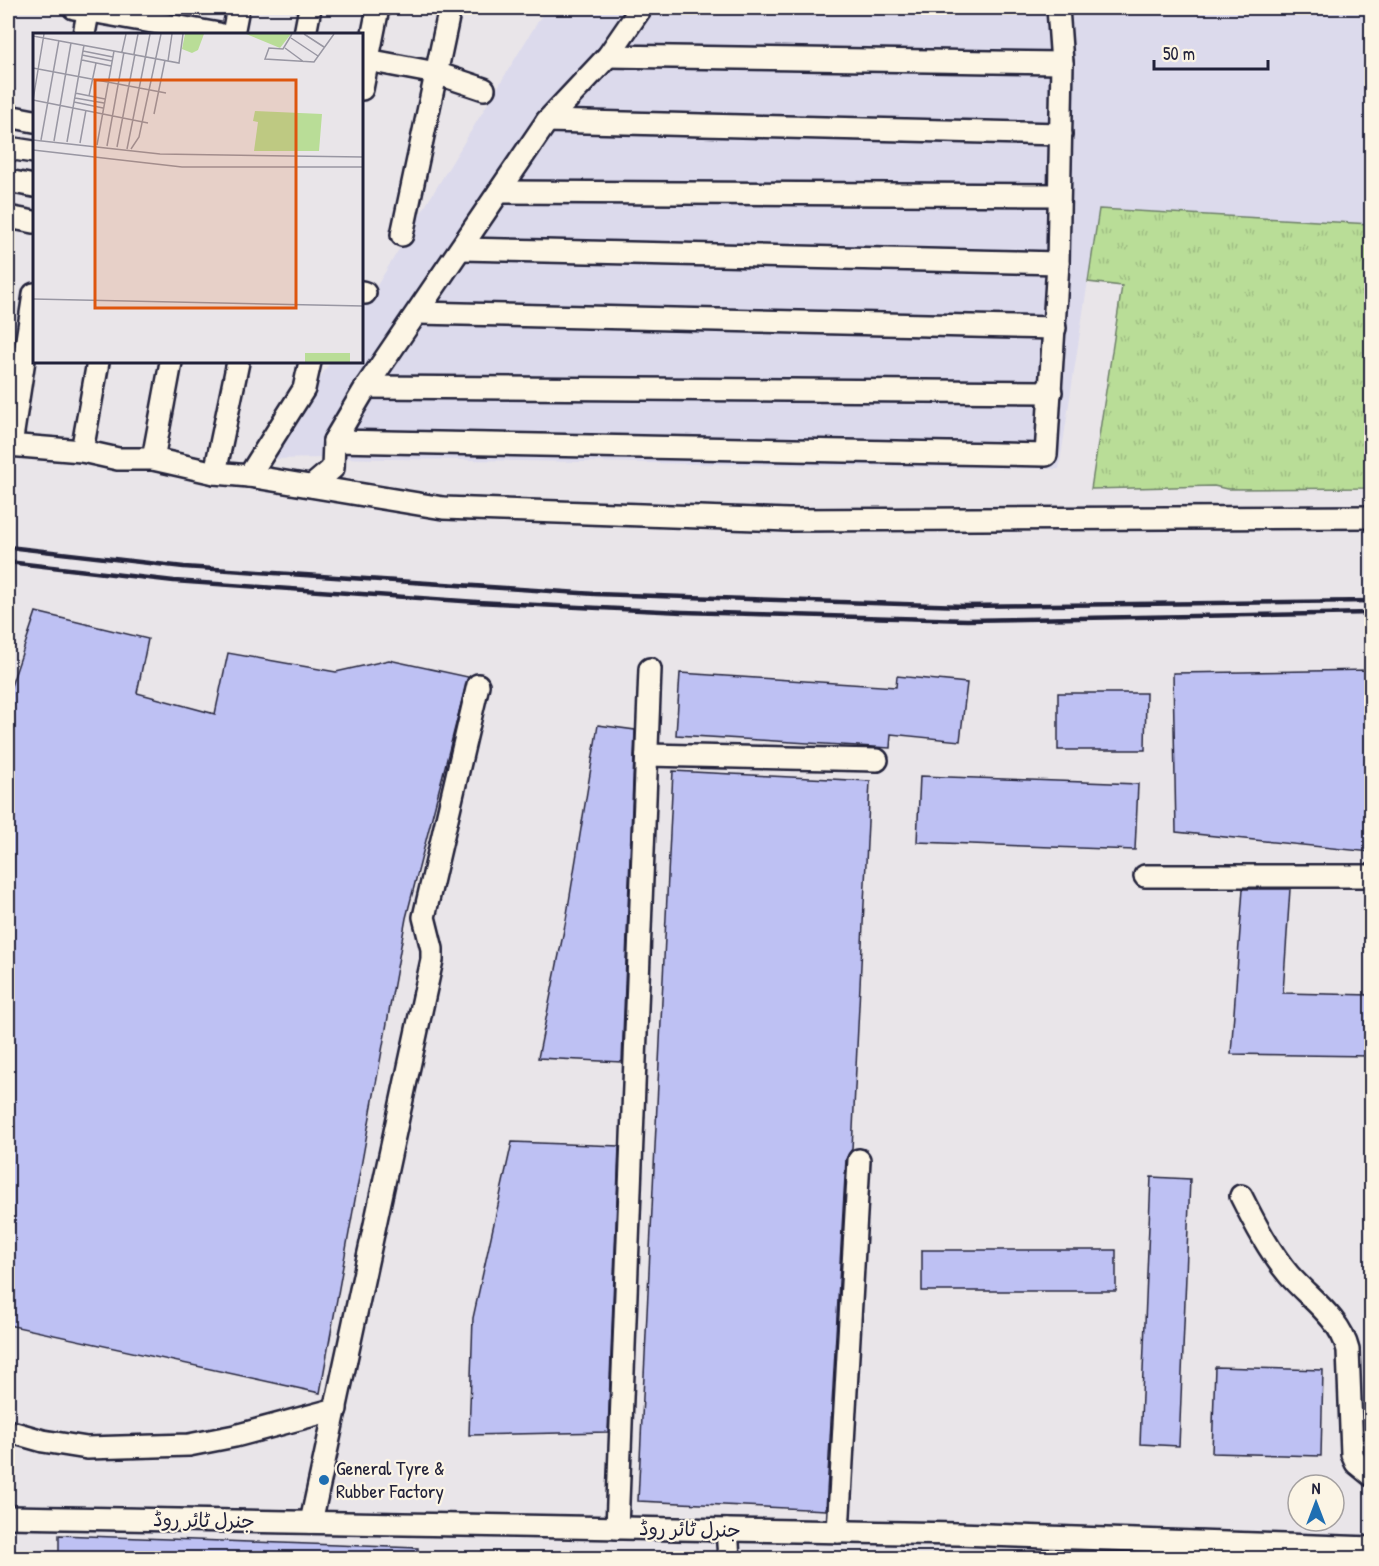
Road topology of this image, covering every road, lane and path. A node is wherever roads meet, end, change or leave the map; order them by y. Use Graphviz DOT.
graph roads {
  1 [pos="84,8"];
  2 [pos="238,8"];
  3 [pos="310,8"];
  4 [pos="378,8"];
  5 [pos="450,8"];
  6 [pos="641,8"];
  7 [pos="1058,8"];
  8 [pos="157,22"];
  9 [pos="84,33"];
  10 [pos="214,33"];
  11 [pos="233,33"];
  12 [pos="305,33"];
  13 [pos="608,56"];
  14 [pos="364,60"];
  15 [pos="1062,63"];
  16 [pos="436,73"];
  17 [pos="484,89"];
  18 [pos="8,116"];
  19 [pos="33,121"];
  20 [pos="547,121"];
  21 [pos="1061,134"];
  22 [pos="8,148"];
  23 [pos="33,152"];
  24 [pos="8,181"];
  25 [pos="33,186"];
  26 [pos="499,192"];
  27 [pos="1058,195"];
  28 [pos="8,217"];
  29 [pos="33,222"];
  30 [pos="402,234"];
  31 [pos="462,249"];
  32 [pos="1058,263"];
  33 [pos="33,300"];
  34 [pos="418,313"];
  35 [pos="1055,328"];
  36 [pos="98,363"];
  37 [pos="171,363"];
  38 [pos="238,363"];
  39 [pos="310,363"];
  40 [pos="366,387"];
  41 [pos="1051,392"];
  42 [pos="334,441"];
  43 [pos="9,445"];
  44 [pos="82,451"];
  45 [pos="153,459"];
  46 [pos="215,473"];
  47 [pos="249,476"];
  48 [pos="312,486"];
  49 [pos="1371,517"];
  50 [pos="650,669"];
  51 [pos="478,685"];
  52 [pos="647,755"];
  53 [pos="877,760"];
  54 [pos="1145,876"];
  55 [pos="1371,876"];
  56 [pos="859,1160"];
  57 [pos="1241,1196"];
  58 [pos="336,1409"];
  59 [pos="8,1431"];
  60 [pos="1371,1476"];
  61 [pos="8,1517"];
  62 [pos="311,1522"];
  63 [pos="617,1528"];
  64 [pos="727,1530"];
  65 [pos="838,1532"];
  66 [pos="1371,1548"];
  67 [pos="729,1558"];
  1 -- 8 [label="street"];
  1 -- 9 [label="street"];
  2 -- 11 [label="street"];
  3 -- 12 [label="street"];
  4 -- 14 [label="street"];
  5 -- 16 [label="street"];
  6 -- 13 [label="street"];
  7 -- 15 [label="street"];
  8 -- 10 [label="street"];
  13 -- 15 [label="street"];
  13 -- 20 [label="street"];
  14 -- 16 [label="street"];
  15 -- 21 [label="street"];
  16 -- 17 [label="street"];
  16 -- 30 [label="street"];
  18 -- 19 [label="street"];
  20 -- 21 [label="street"];
  20 -- 26 [label="street"];
  21 -- 27 [label="street"];
  22 -- 23 [label="street"];
  24 -- 25 [label="street"];
  26 -- 27 [label="street"];
  26 -- 31 [label="street"];
  27 -- 32 [label="street"];
  28 -- 29 [label="street"];
  31 -- 32 [label="street"];
  31 -- 34 [label="street"];
  32 -- 35 [label="street"];
  33 -- 43 [label="street"];
  34 -- 35 [label="street"];
  34 -- 40 [label="street"];
  35 -- 41 [label="street"];
  36 -- 44 [label="street"];
  37 -- 45 [label="street"];
  38 -- 46 [label="street"];
  39 -- 47 [label="street"];
  40 -- 41 [label="street"];
  40 -- 42 [label="street"];
  41 -- 42 [label="street"];
  42 -- 48 [label="street"];
  43 -- 44 [label="street"];
  44 -- 45 [label="street"];
  45 -- 46 [label="street"];
  46 -- 47 [label="street"];
  47 -- 48 [label="street"];
  48 -- 49 [label="street"];
  50 -- 52 [label="street"];
  51 -- 58 [label="street"];
  52 -- 53 [label="street"];
  52 -- 63 [label="street"];
  54 -- 55 [label="street"];
  56 -- 65 [label="street"];
  57 -- 60 [label="street"];
  58 -- 59 [label="street"];
  58 -- 62 [label="street"];
  61 -- 62 [label="street, جنرل ٹائر روڈ"];
  62 -- 63 [label="street, جنرل ٹائر روڈ"];
  63 -- 64 [label="street, جنرل ٹائر روڈ"];
  64 -- 65 [label="street, جنرل ٹائر روڈ"];
  64 -- 67 [label="street"];
  65 -- 66 [label="street, جنرل ٹائر روڈ"];
}
